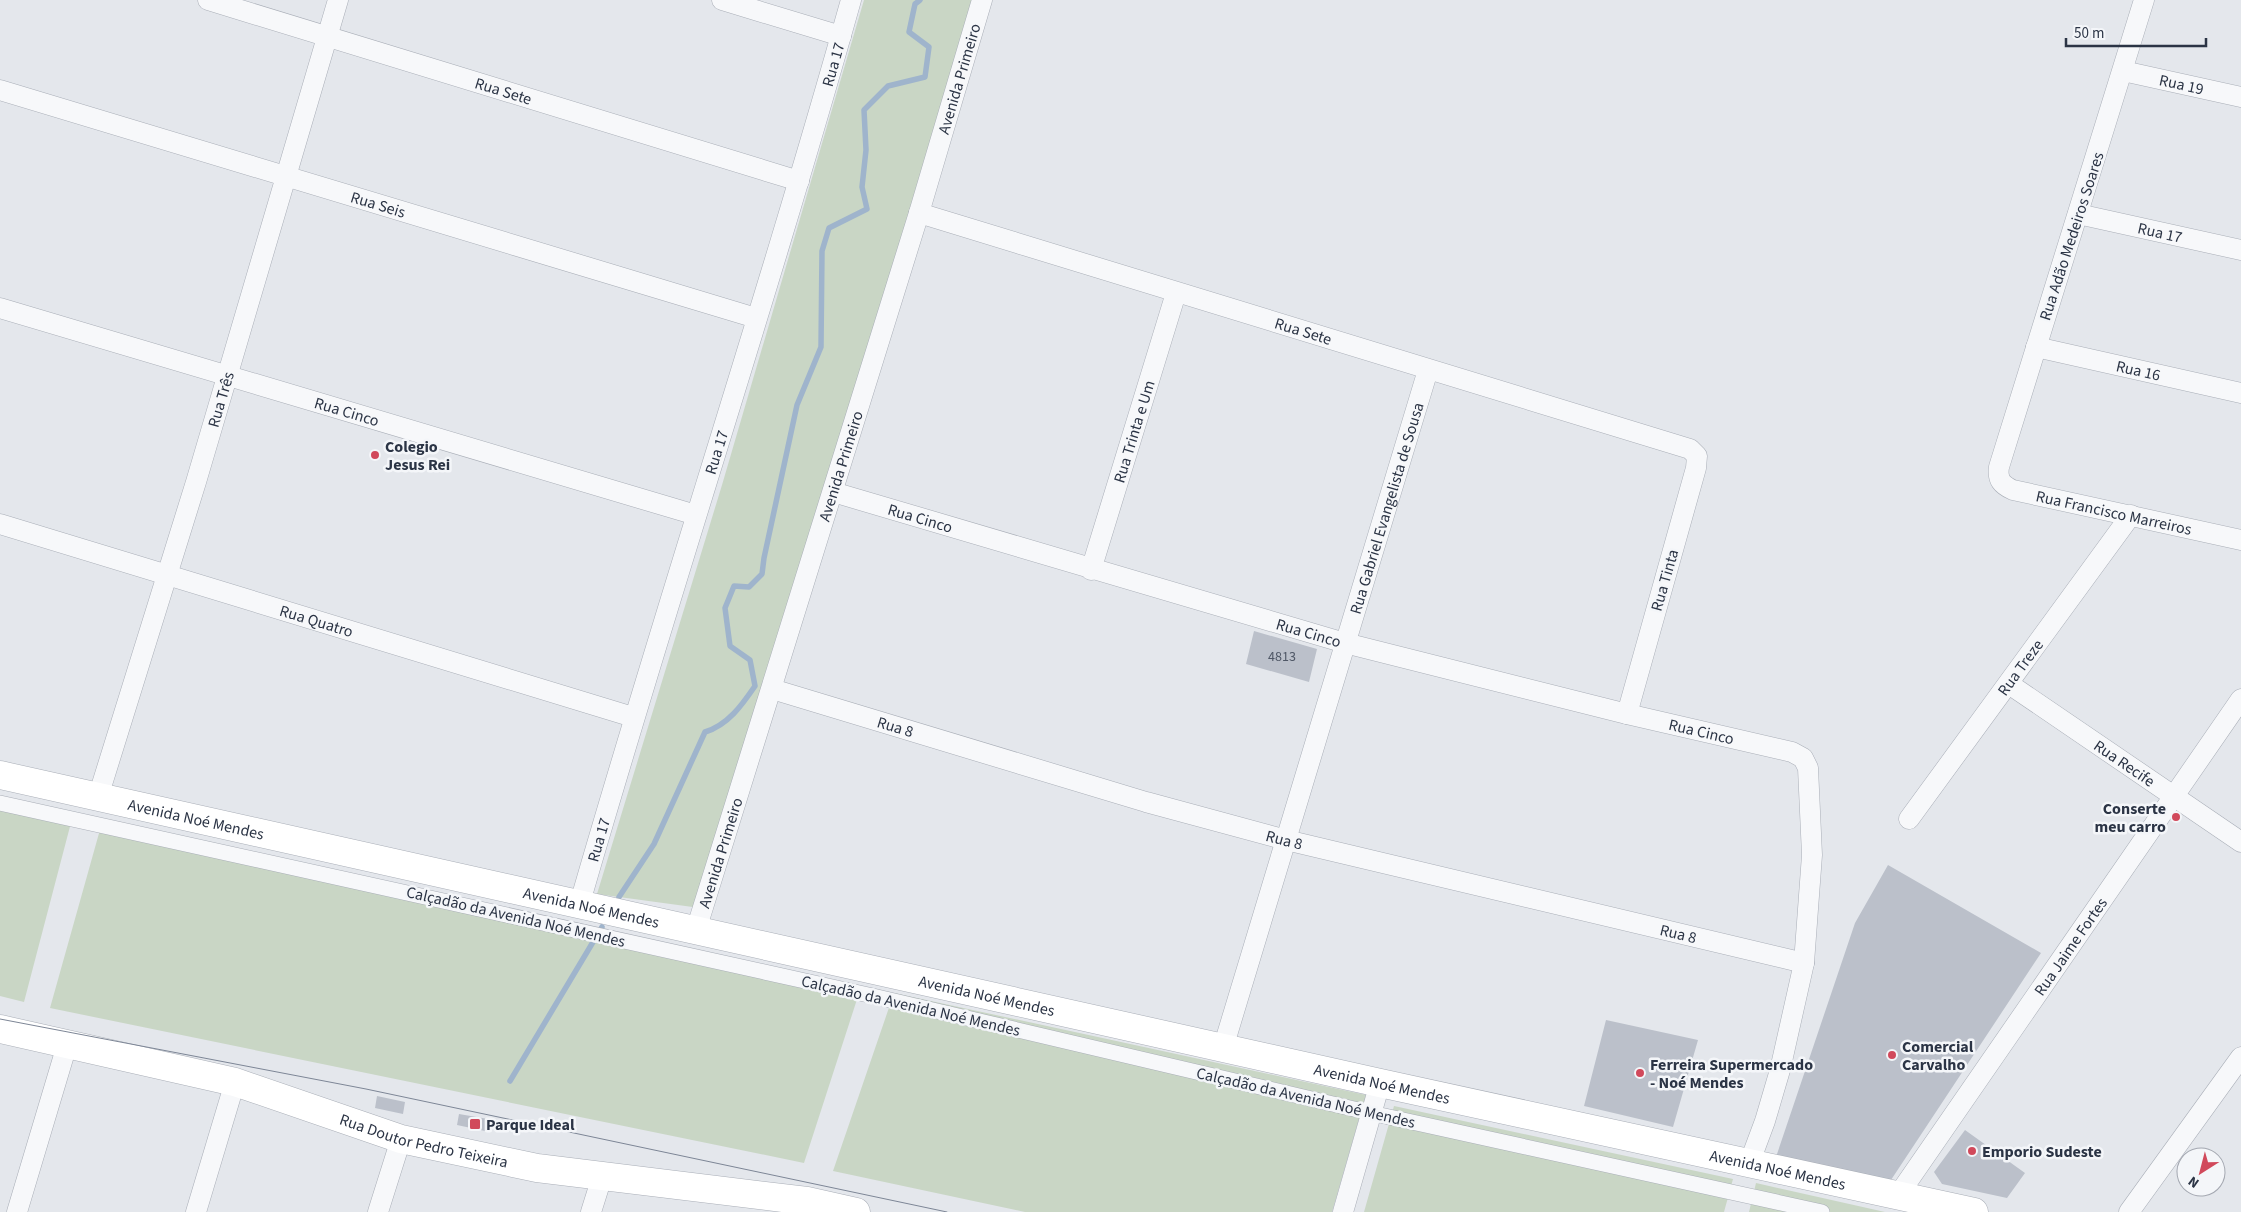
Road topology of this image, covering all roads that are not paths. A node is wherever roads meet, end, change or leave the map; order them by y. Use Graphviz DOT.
graph roads {
  1 [pos="208,0"];
  2 [pos="338,0"];
  3 [pos="722,0"];
  4 [pos="851,0"];
  5 [pos="982,0"];
  6 [pos="2144,0"];
  7 [pos="328,36"];
  8 [pos="841,36"];
  9 [pos="2123,71"];
  10 [pos="0,90"];
  11 [pos="2241,97"];
  12 [pos="286,177"];
  13 [pos="798,181"];
  14 [pos="918,213"];
  15 [pos="2078,214"];
  16 [pos="2241,250"];
  17 [pos="1176,293"];
  18 [pos="0,308"];
  19 [pos="756,318"];
  20 [pos="2036,347"];
  21 [pos="1428,370"];
  22 [pos="228,376"];
  23 [pos="2241,393"];
  24 [pos="1690,448"];
  25 [pos="1998,472"];
  26 [pos="833,492"];
  27 [pos="696,514"];
  28 [pos="2131,516"];
  29 [pos="0,524"];
  30 [pos="2241,540"];
  31 [pos="1091,570"];
  32 [pos="167,575"];
  33 [pos="1345,643"];
  34 [pos="2009,684"];
  35 [pos="772,689"];
  36 [pos="2241,699"];
  37 [pos="1627,714"];
  38 [pos="633,717"];
  39 [pos="0,775"];
  40 [pos="98,797"];
  41 [pos="2174,797"];
  42 [pos="0,803"];
  43 [pos="1908,819"];
  44 [pos="1286,840"];
  45 [pos="2241,842"];
  46 [pos="579,906"];
  47 [pos="696,930"];
  48 [pos="1804,963"];
  49 [pos="0,1029"];
  50 [pos="67,1046"];
  51 [pos="1223,1048"];
  52 [pos="2241,1057"];
  53 [pos="236,1082"];
  54 [pos="1380,1083"];
  55 [pos="1371,1113"];
  56 [pos="401,1139"];
  57 [pos="1749,1164"];
  58 [pos="602,1177"];
  59 [pos="1900,1194"];
  60 [pos="805,1207"];
  61 [pos="17,1212"];
  62 [pos="196,1212"];
  63 [pos="378,1212"];
  64 [pos="591,1212"];
  65 [pos="856,1212"];
  66 [pos="1343,1212"];
  67 [pos="1822,1212"];
  68 [pos="1974,1212"];
  69 [pos="2129,1212"];
  1 -- 7 [label="street, Rua Sete"];
  2 -- 7 [label="street, Rua Três"];
  3 -- 8 [label="street"];
  4 -- 8 [label="street, Rua 17"];
  5 -- 14 [label="street, Avenida Primeiro"];
  6 -- 9 [label="street, Rua Adão Medeiros Soares"];
  7 -- 12 [label="street, Rua Três"];
  7 -- 13 [label="street, Rua Sete"];
  8 -- 13 [label="street, Rua 17"];
  9 -- 11 [label="street, Rua 19"];
  9 -- 15 [label="street, Rua Adão Medeiros Soares"];
  10 -- 12 [label="street, Rua Seis"];
  12 -- 19 [label="street, Rua Seis"];
  12 -- 22 [label="street, Rua Três"];
  13 -- 19 [label="street, Rua 17"];
  14 -- 17 [label="street, Rua Sete"];
  14 -- 26 [label="street, Avenida Primeiro"];
  15 -- 16 [label="street, Rua 17"];
  15 -- 20 [label="street, Rua Adão Medeiros Soares"];
  17 -- 21 [label="street, Rua Sete"];
  17 -- 31 [label="street, Rua Trinta e Um"];
  18 -- 22 [label="street, Rua Cinco"];
  19 -- 27 [label="street, Rua 17"];
  20 -- 23 [label="street, Rua 16"];
  20 -- 25 [label="street, Rua Adão Medeiros Soares"];
  21 -- 24 [label="street, Rua Sete"];
  21 -- 33 [label="street, Rua Gabriel Evangelista de Sousa"];
  22 -- 27 [label="street, Rua Cinco"];
  22 -- 32 [label="street, Rua Três"];
  24 -- 37 [label="street, Rua Tinta"];
  25 -- 28 [label="street, Rua Francisco Marreiros"];
  26 -- 31 [label="street, Rua Cinco"];
  26 -- 35 [label="street, Avenida Primeiro"];
  27 -- 38 [label="street, Rua 17"];
  28 -- 30 [label="street, Rua Francisco Marreiros"];
  28 -- 34 [label="street, Rua Treze"];
  29 -- 32 [label="street, Rua Quatro"];
  31 -- 33 [label="street, Rua Cinco"];
  32 -- 38 [label="street, Rua Quatro"];
  32 -- 40 [label="street, Rua Três"];
  33 -- 37 [label="street, Rua Cinco"];
  33 -- 44 [label="street, Rua Gabriel Evangelista de Sousa"];
  34 -- 41 [label="street, Rua Recife"];
  34 -- 43 [label="street, Rua Treze"];
  35 -- 44 [label="street, Rua 8"];
  35 -- 47 [label="street, Avenida Primeiro"];
  36 -- 41 [label="street, Rua Jaime Fortes"];
  37 -- 48 [label="street, Rua Cinco"];
  38 -- 46 [label="street, Rua 17"];
  39 -- 40 [label="main road, Avenida Noé Mendes"];
  40 -- 46 [label="main road, Avenida Noé Mendes"];
  41 -- 45 [label="street, Rua Recife"];
  41 -- 59 [label="street, Rua Jaime Fortes"];
  42 -- 55 [label="street, Calçadão da Avenida Noé Mendes"];
  44 -- 48 [label="street, Rua 8"];
  44 -- 51 [label="street, Rua Gabriel Evangelista de Sousa"];
  46 -- 47 [label="main road, Avenida Noé Mendes"];
  47 -- 51 [label="main road, Avenida Noé Mendes"];
  48 -- 57 [label="street"];
  49 -- 50 [label="main road, Rua Doutor Pedro Teixeira"];
  50 -- 53 [label="main road, Rua Doutor Pedro Teixeira"];
  50 -- 61 [label="street"];
  51 -- 54 [label="main road, Avenida Noé Mendes"];
  52 -- 69 [label="street"];
  53 -- 56 [label="main road, Rua Doutor Pedro Teixeira"];
  53 -- 62 [label="street"];
  54 -- 55 [label="street"];
  54 -- 57 [label="main road, Avenida Noé Mendes"];
  55 -- 66 [label="street"];
  55 -- 67 [label="street, Calçadão da Avenida Noé Mendes"];
  56 -- 58 [label="main road, Rua Doutor Pedro Teixeira"];
  56 -- 63 [label="street"];
  57 -- 59 [label="main road, Avenida Noé Mendes"];
  58 -- 60 [label="main road, Rua Doutor Pedro Teixeira"];
  58 -- 64 [label="street"];
  59 -- 68 [label="main road, Avenida Noé Mendes"];
  60 -- 65 [label="main road, Rua Doutor Pedro Teixeira"];
}
